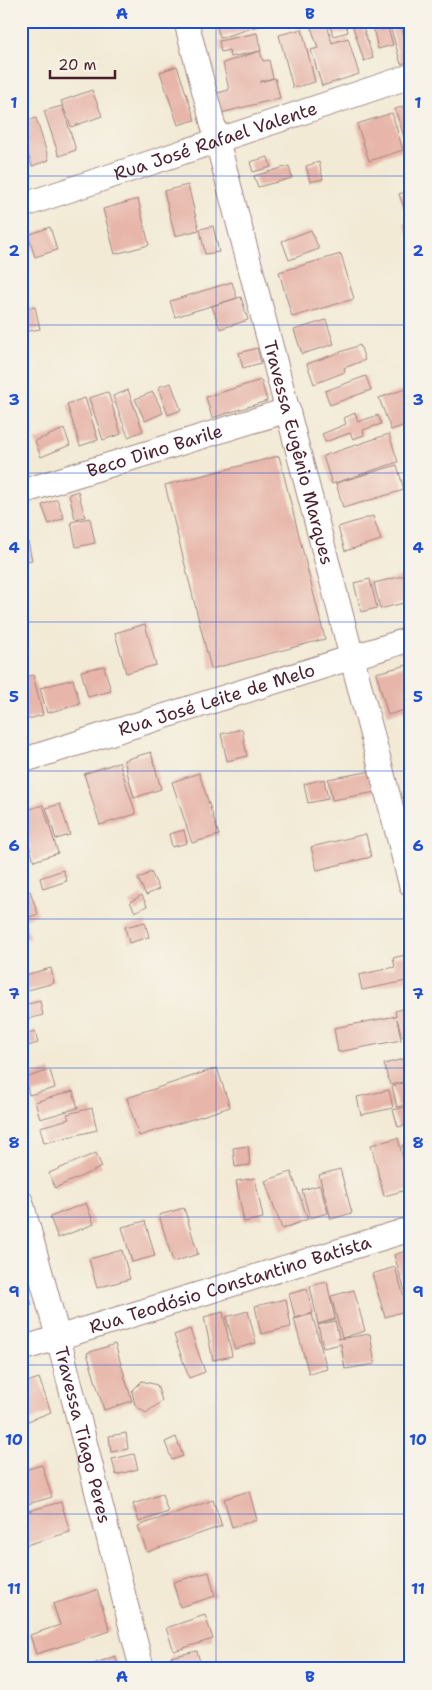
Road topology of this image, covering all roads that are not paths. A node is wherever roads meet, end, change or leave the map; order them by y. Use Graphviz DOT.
graph roads {
  1 [pos="186,21"];
  2 [pos="411,76"];
  3 [pos="218,141"];
  4 [pos="21,206"];
  5 [pos="288,410"];
  6 [pos="21,492"];
  7 [pos="411,639"];
  8 [pos="351,658"];
  9 [pos="21,761"];
  10 [pos="411,884"];
  11 [pos="21,1202"];
  12 [pos="411,1229"];
  13 [pos="58,1337"];
  14 [pos="21,1349"];
  15 [pos="142,1669"];
  1 -- 3 [label="street, Travessa Eugênio Marques"];
  2 -- 3 [label="street, Rua José Rafael Valente"];
  3 -- 4 [label="street, Rua José Rafael Valente"];
  3 -- 5 [label="street, Travessa Eugênio Marques"];
  5 -- 6 [label="street, Beco Dino Barile"];
  5 -- 8 [label="street, Travessa Eugênio Marques"];
  7 -- 8 [label="street, Rua José Leite de Melo"];
  8 -- 9 [label="street, Rua José Leite de Melo"];
  8 -- 10 [label="street, Travessa Eugênio Marques"];
  11 -- 13 [label="street, Travessa Tiago Peres"];
  12 -- 13 [label="street, Rua Teodósio Constantino Batista"];
  13 -- 14 [label="street, Rua Teodósio Constantino Batista"];
  13 -- 15 [label="street, Travessa Tiago Peres"];
}
